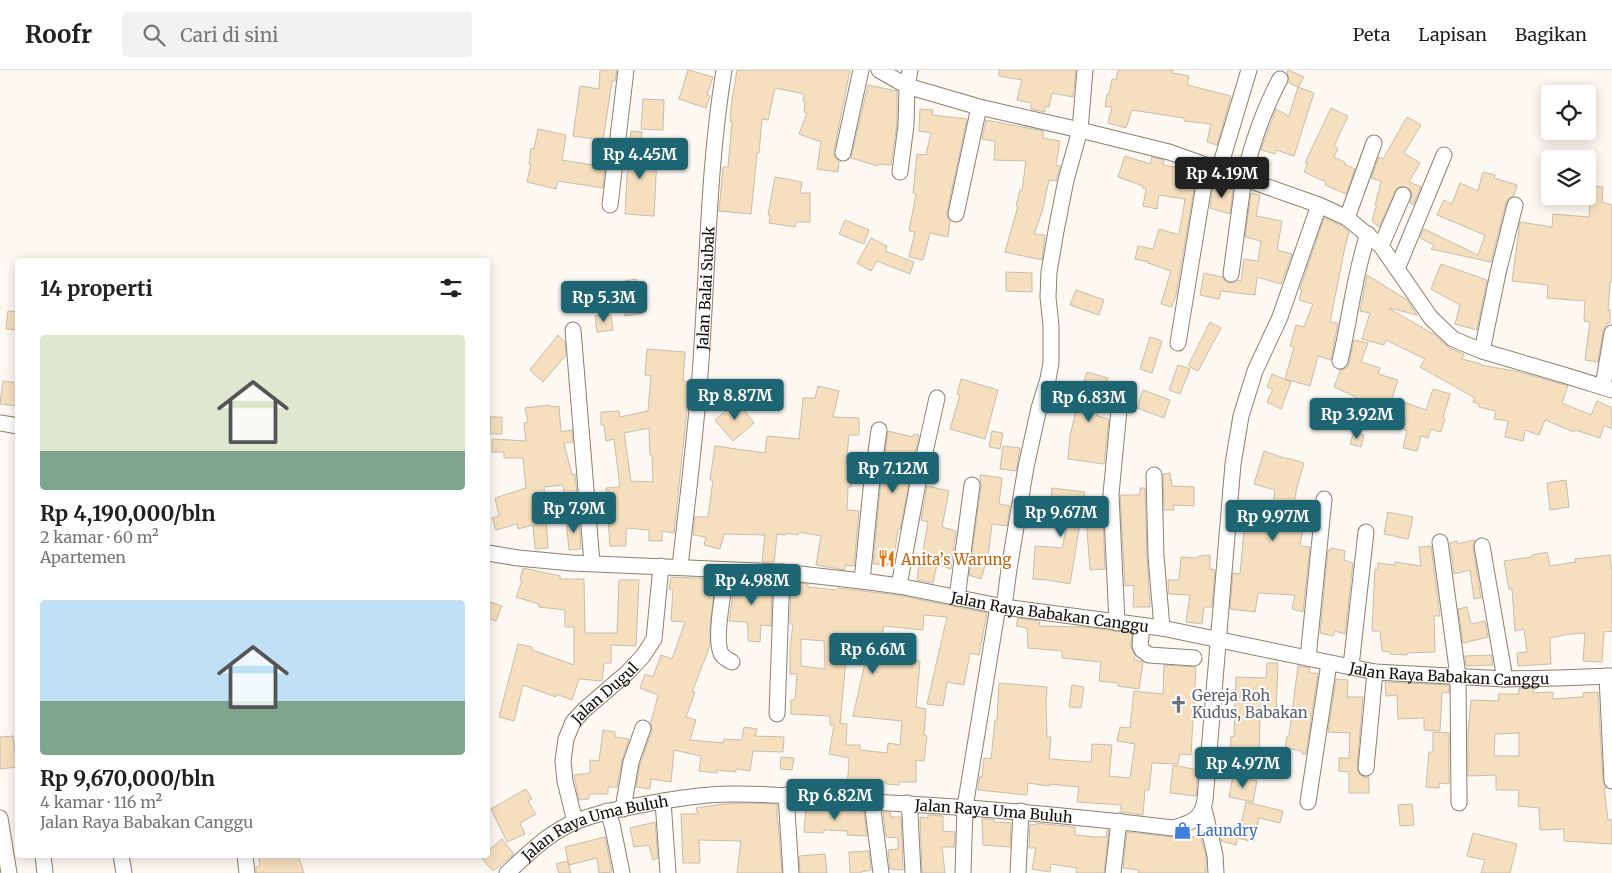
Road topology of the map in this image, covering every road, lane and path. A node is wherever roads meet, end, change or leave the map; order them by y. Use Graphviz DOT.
graph roads {
  1 [pos="626,70"];
  2 [pos="724,70"];
  3 [pos="861,70"];
  4 [pos="879,70"];
  5 [pos="910,70"];
  6 [pos="1085,70"];
  7 [pos="1249,70"];
  8 [pos="1280,79"];
  9 [pos="907,86"];
  10 [pos="979,108"];
  11 [pos="1080,130"];
  12 [pos="1374,143"];
  13 [pos="843,154"];
  14 [pos="1444,156"];
  15 [pos="1213,168"];
  16 [pos="900,172"];
  17 [pos="1244,178"];
  18 [pos="1403,195"];
  19 [pos="610,205"];
  20 [pos="1318,205"];
  21 [pos="1515,205"];
  22 [pos="956,214"];
  23 [pos="1347,218"];
  24 [pos="1368,234"];
  25 [pos="1381,246"];
  26 [pos="1397,269"];
  27 [pos="1231,274"];
  28 [pos="573,330"];
  29 [pos="1612,333"];
  30 [pos="1178,343"];
  31 [pos="1482,351"];
  32 [pos="1340,361"];
  33 [pos="1607,388"];
  34 [pos="937,398"];
  35 [pos="1120,399"];
  36 [pos="0,423"];
  37 [pos="15,426"];
  38 [pos="879,430"];
  39 [pos="1154,475"];
  40 [pos="972,485"];
  41 [pos="1324,499"];
  42 [pos="1366,532"];
  43 [pos="1440,542"];
  44 [pos="1482,546"];
  45 [pos="490,553"];
  46 [pos="592,563"];
  47 [pos="661,566"];
  48 [pos="680,567"];
  49 [pos="727,570"];
  50 [pos="782,572"];
  51 [pos="862,581"];
  52 [pos="899,586"];
  53 [pos="957,598"];
  54 [pos="1001,606"];
  55 [pos="1116,623"];
  56 [pos="1142,626"];
  57 [pos="1162,628"];
  58 [pos="1219,641"];
  59 [pos="1194,658"];
  60 [pos="1308,658"];
  61 [pos="732,662"];
  62 [pos="1329,663"];
  63 [pos="1351,666"];
  64 [pos="1375,672"];
  65 [pos="1458,676"];
  66 [pos="1609,676"];
  67 [pos="1505,679"];
  68 [pos="777,714"];
  69 [pos="643,728"];
  70 [pos="1366,768"];
  71 [pos="1612,781"];
  72 [pos="786,795"];
  73 [pos="664,801"];
  74 [pos="872,802"];
  75 [pos="1308,802"];
  76 [pos="906,803"];
  77 [pos="1460,804"];
  78 [pos="965,807"];
  79 [pos="624,809"];
  80 [pos="1204,809"];
  81 [pos="607,811"];
  82 [pos="1021,811"];
  83 [pos="0,818"];
  84 [pos="1120,821"];
  85 [pos="574,822"];
  86 [pos="43,858"];
  87 [pos="122,858"];
  88 [pos="245,858"];
  89 [pos="9,873"];
  90 [pos="45,873"];
  91 [pos="124,873"];
  92 [pos="247,873"];
  93 [pos="507,873"];
  94 [pos="622,873"];
  95 [pos="668,873"];
  96 [pos="791,873"];
  97 [pos="881,873"];
  98 [pos="914,873"];
  99 [pos="963,873"];
  100 [pos="1018,873"];
  101 [pos="1113,873"];
  102 [pos="1216,873"];
  1 -- 19 [label="street"];
  2 -- 48 [label="street, Jalan Balai Subak"];
  3 -- 13 [label="street"];
  4 -- 9 [label="street"];
  5 -- 9 [label="street"];
  6 -- 11 [label="street"];
  7 -- 15 [label="street"];
  8 -- 17 [label="street"];
  9 -- 10 [label="street"];
  9 -- 16 [label="street"];
  10 -- 11 [label="street"];
  10 -- 22 [label="street"];
  11 -- 15 [label="street"];
  11 -- 54 [label="street"];
  12 -- 23 [label="street"];
  14 -- 26 [label="street"];
  15 -- 17 [label="street"];
  15 -- 30 [label="street"];
  17 -- 20 [label="street"];
  17 -- 27 [label="street"];
  18 -- 25 [label="street"];
  20 -- 23 [label="street"];
  20 -- 58 [label="street"];
  21 -- 31 [label="street"];
  23 -- 24 [label="street"];
  24 -- 25 [label="street"];
  24 -- 32 [label="street"];
  25 -- 26 [label="street"];
  26 -- 31 [label="street"];
  28 -- 46 [label="street"];
  29 -- 33 [label="street"];
  31 -- 33 [label="street"];
  34 -- 52 [label="street"];
  35 -- 55 [label="street"];
  36 -- 37 [label="street"];
  38 -- 51 [label="street"];
  39 -- 57 [label="street"];
  40 -- 53 [label="street"];
  41 -- 60 [label="street"];
  42 -- 63 [label="street"];
  43 -- 65 [label="street"];
  44 -- 67 [label="street"];
  45 -- 46 [label="street, Jalan Raya Babakan Canggu"];
  46 -- 47 [label="street, Jalan Raya Babakan Canggu"];
  47 -- 48 [label="street, Jalan Raya Babakan Canggu"];
  47 -- 85 [label="street, Jalan Dugul"];
  48 -- 49 [label="street, Jalan Raya Babakan Canggu"];
  49 -- 50 [label="street, Jalan Raya Babakan Canggu"];
  49 -- 61 [label="street"];
  50 -- 51 [label="street, Jalan Raya Babakan Canggu"];
  50 -- 68 [label="street"];
  51 -- 52 [label="street, Jalan Raya Babakan Canggu"];
  52 -- 53 [label="street, Jalan Raya Babakan Canggu"];
  53 -- 54 [label="street, Jalan Raya Babakan Canggu"];
  54 -- 55 [label="street, Jalan Raya Babakan Canggu"];
  54 -- 78 [label="street"];
  55 -- 56 [label="street, Jalan Raya Babakan Canggu"];
  56 -- 57 [label="street, Jalan Raya Babakan Canggu"];
  56 -- 59 [label="street"];
  57 -- 58 [label="street, Jalan Raya Babakan Canggu"];
  58 -- 60 [label="street, Jalan Raya Babakan Canggu"];
  58 -- 80 [label="street"];
  60 -- 62 [label="street, Jalan Raya Babakan Canggu"];
  62 -- 63 [label="street, Jalan Raya Babakan Canggu"];
  62 -- 75 [label="street"];
  63 -- 64 [label="street, Jalan Raya Babakan Canggu"];
  64 -- 65 [label="street, Jalan Raya Babakan Canggu"];
  64 -- 70 [label="street"];
  65 -- 67 [label="street, Jalan Raya Babakan Canggu"];
  65 -- 77 [label="street"];
  66 -- 67 [label="street, Jalan Raya Babakan Canggu"];
  66 -- 71 [label="street"];
  69 -- 79 [label="street"];
  72 -- 73 [label="street, Jalan Raya Uma Buluh"];
  72 -- 74 [label="street, Jalan Raya Uma Buluh"];
  72 -- 96 [label="street"];
  73 -- 79 [label="street, Jalan Raya Uma Buluh"];
  73 -- 95 [label="street"];
  74 -- 76 [label="street, Jalan Raya Uma Buluh"];
  74 -- 97 [label="street"];
  76 -- 78 [label="street, Jalan Raya Uma Buluh"];
  76 -- 98 [label="street"];
  78 -- 82 [label="street, Jalan Raya Uma Buluh"];
  78 -- 99 [label="street"];
  79 -- 81 [label="street, Jalan Raya Uma Buluh"];
  80 -- 84 [label="street, Jalan Raya Uma Buluh"];
  80 -- 102 [label="street"];
  81 -- 85 [label="street, Jalan Raya Uma Buluh"];
  81 -- 94 [label="street"];
  82 -- 84 [label="street, Jalan Raya Uma Buluh"];
  82 -- 100 [label="street"];
  83 -- 89 [label="street"];
  84 -- 101 [label="street"];
  85 -- 93 [label="street, Jalan Raya Uma Buluh"];
  86 -- 90 [label="street"];
  87 -- 91 [label="street"];
  88 -- 92 [label="street"];
}
